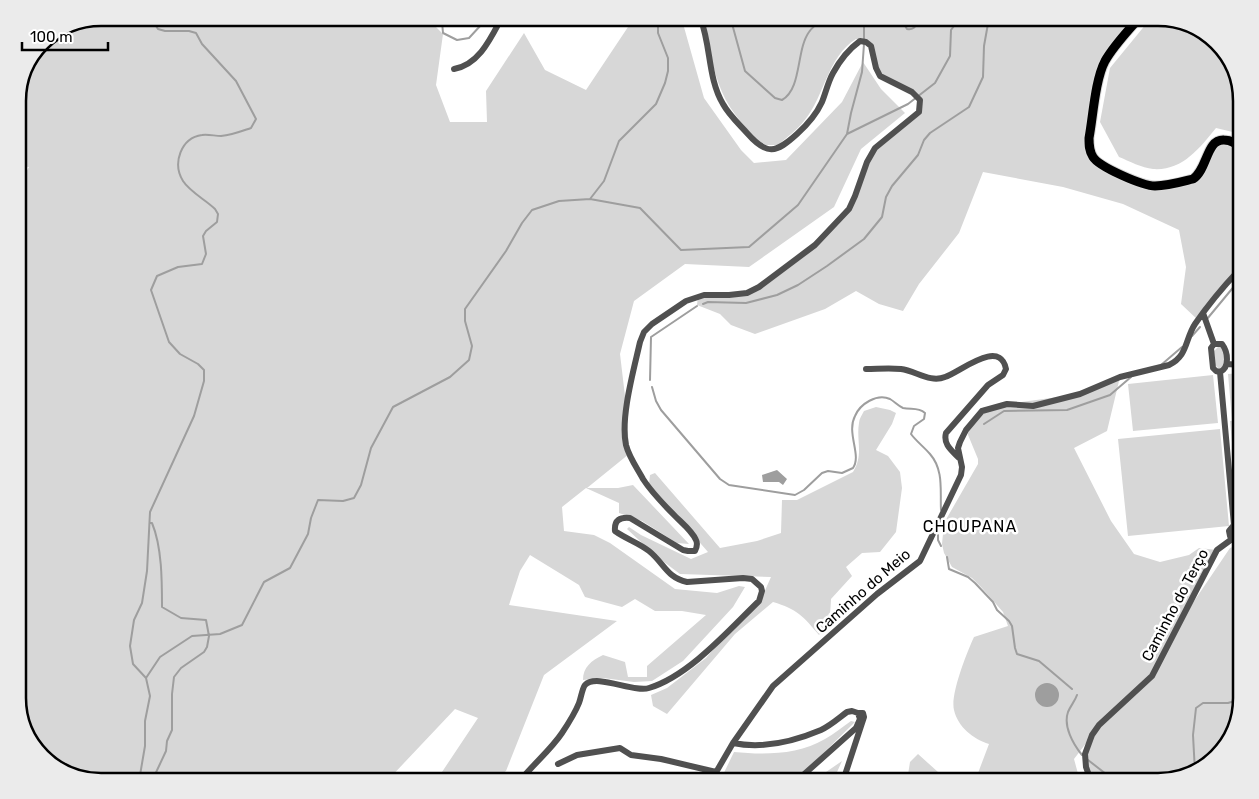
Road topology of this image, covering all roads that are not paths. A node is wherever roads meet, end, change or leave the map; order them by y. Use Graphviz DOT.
graph roads {
  1 [pos="497,26"];
  2 [pos="702,26"];
  3 [pos="1132,26"];
  4 [pos="454,69"];
  5 [pos="1233,141"];
  6 [pos="1233,275"];
  7 [pos="1203,313"];
  8 [pos="1214,344"];
  9 [pos="1227,364"];
  10 [pos="1233,364"];
  11 [pos="866,369"];
  12 [pos="1220,372"];
  13 [pos="959,458"];
  14 [pos="1233,514"];
  15 [pos="1233,526"];
  16 [pos="1232,539"];
  17 [pos="858,713"];
  18 [pos="733,743"];
  19 [pos="558,764"];
  20 [pos="716,772"];
  21 [pos="527,773"];
  22 [pos="805,773"];
  23 [pos="846,773"];
  24 [pos="1088,773"];
  1 -- 4 [label="street"];
  2 -- 21 [label="street"];
  3 -- 5 [label="main road"];
  6 -- 7 [label="street, Caminho do Meio"];
  7 -- 8 [label="street"];
  7 -- 13 [label="street, Caminho do Meio"];
  8 -- 9 [label="street"];
  8 -- 12 [label="street"];
  9 -- 10 [label="street"];
  9 -- 12 [label="street"];
  11 -- 13 [label="street"];
  12 -- 14 [label="street"];
  13 -- 18 [label="street, Caminho do Meio"];
  15 -- 16 [label="street"];
  16 -- 24 [label="street, Caminho do Terço"];
  17 -- 18 [label="street"];
  17 -- 22 [label="street"];
  17 -- 23 [label="street"];
  18 -- 20 [label="street, Caminho do Meio"];
  19 -- 20 [label="street"];
}
